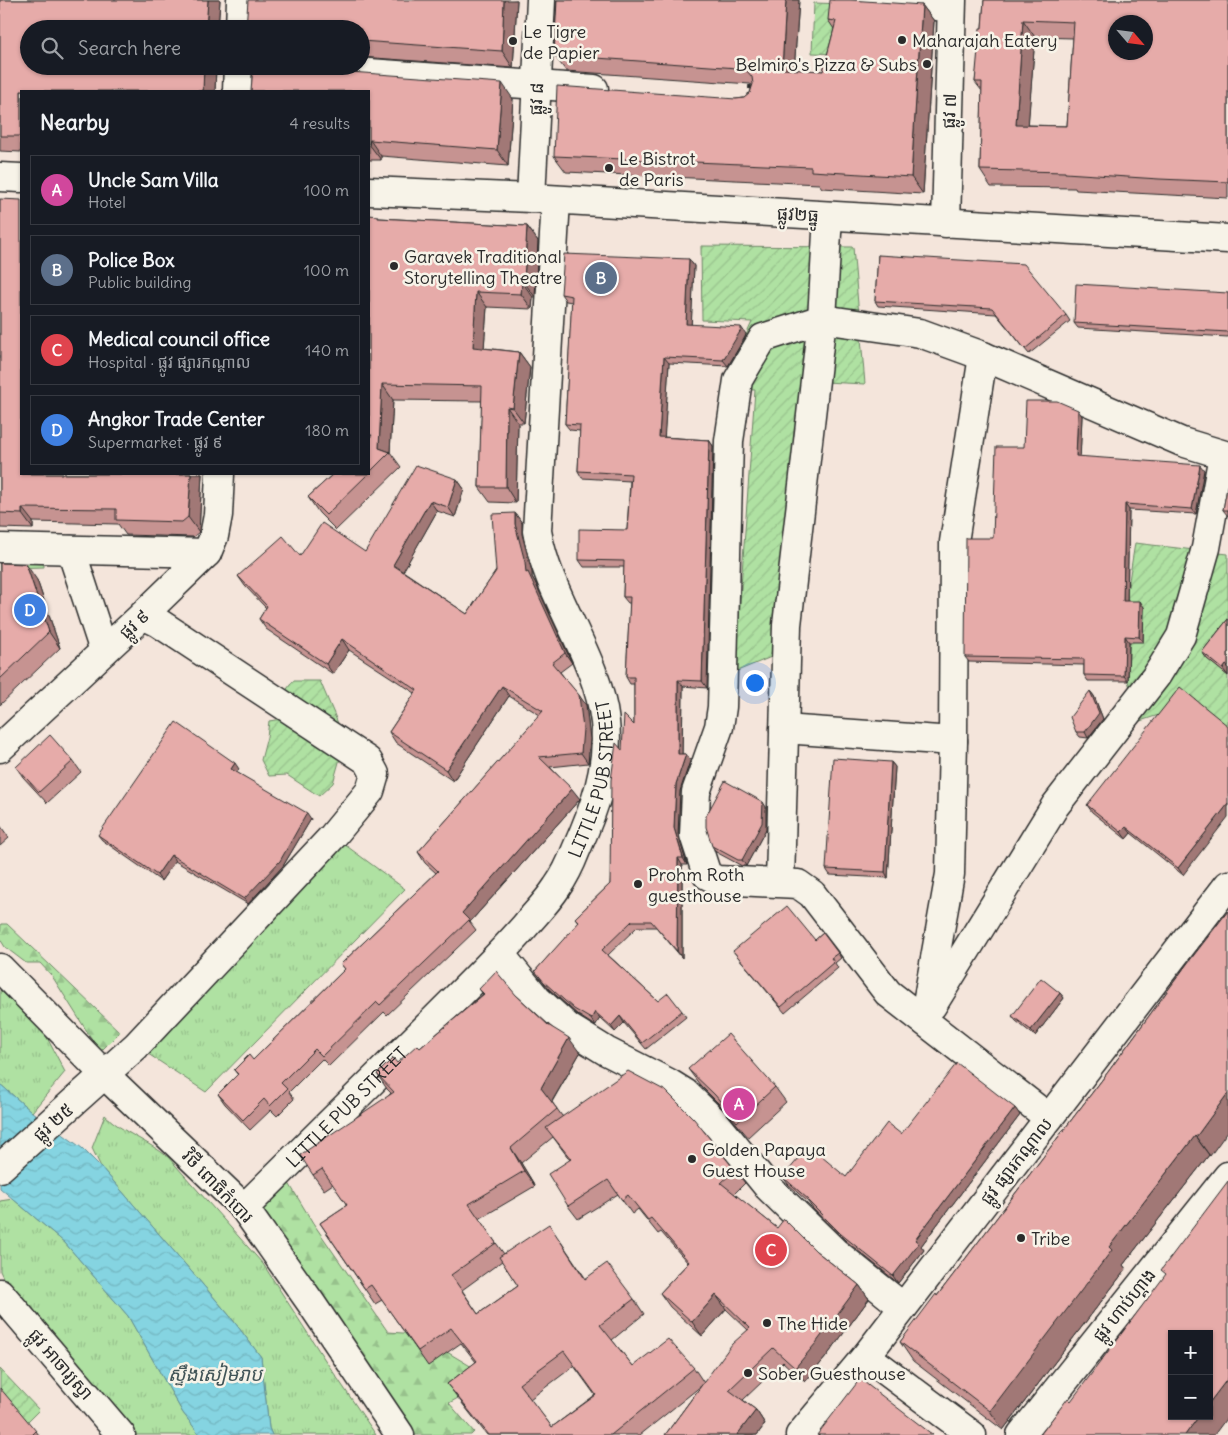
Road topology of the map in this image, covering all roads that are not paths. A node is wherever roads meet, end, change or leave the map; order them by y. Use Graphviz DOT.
graph roads {
  1 [pos="241,0"];
  2 [pos="541,0"];
  3 [pos="848,0"];
  4 [pos="951,4"];
  5 [pos="240,20"];
  6 [pos="370,73"];
  7 [pos="238,75"];
  8 [pos="537,85"];
  9 [pos="237,90"];
  10 [pos="614,90"];
  11 [pos="0,177"];
  12 [pos="20,178"];
  13 [pos="370,192"];
  14 [pos="543,199"];
  15 [pos="828,216"];
  16 [pos="946,223"];
  17 [pos="1228,239"];
  18 [pos="822,319"];
  19 [pos="984,356"];
  20 [pos="1226,455"];
  21 [pos="220,475"];
  22 [pos="0,548"];
  23 [pos="71,550"];
  24 [pos="207,553"];
  25 [pos="144,615"];
  26 [pos="104,651"];
  27 [pos="784,729"];
  28 [pos="953,741"];
  29 [pos="0,748"];
  30 [pos="780,882"];
  31 [pos="1228,885"];
  32 [pos="500,954"];
  33 [pos="0,968"];
  34 [pos="924,1020"];
  35 [pos="105,1075"];
  36 [pos="1049,1118"];
  37 [pos="0,1168"];
  38 [pos="1228,1176"];
  39 [pos="244,1208"];
  40 [pos="0,1293"];
  41 [pos="903,1307"];
  42 [pos="866,1356"];
  43 [pos="118,1434"];
  44 [pos="400,1435"];
  45 [pos="800,1435"];
  46 [pos="972,1435"];
  47 [pos="1021,1435"];
  1 -- 5 [label="street"];
  2 -- 8 [label="street, ផ្លូវ ៨"];
  3 -- 4 [label="street"];
  4 -- 16 [label="street, ផ្លូវ ៧"];
  6 -- 8 [label="street"];
  7 -- 9 [label="street"];
  8 -- 10 [label="street"];
  8 -- 14 [label="street, ផ្លូវ ៨"];
  11 -- 12 [label="street"];
  13 -- 14 [label="street, ផ្លូវ២ធ្នូ"];
  14 -- 15 [label="street, ផ្លូវ២ធ្នូ"];
  14 -- 32 [label="street, LITTLE PUB STREET"];
  15 -- 16 [label="street, ផ្លូវ២ធ្នូ"];
  15 -- 18 [label="street"];
  16 -- 17 [label="street, ផ្លូវ២ធ្នូ"];
  18 -- 19 [label="street"];
  18 -- 27 [label="street"];
  18 -- 30 [label="street"];
  19 -- 20 [label="street"];
  19 -- 28 [label="street"];
  20 -- 34 [label="street"];
  21 -- 24 [label="street, ផ្លូវ ៩"];
  22 -- 23 [label="street"];
  23 -- 24 [label="street"];
  23 -- 26 [label="street"];
  24 -- 25 [label="street, ផ្លូវ ៩"];
  25 -- 26 [label="street, ផ្លូវ ៩"];
  25 -- 35 [label="street, ផ្លូវ ២៥"];
  26 -- 29 [label="street, ផ្លូវ ៩"];
  27 -- 28 [label="street"];
  27 -- 30 [label="street"];
  28 -- 34 [label="street"];
  30 -- 34 [label="street"];
  31 -- 36 [label="street, ផ្លូវ ផ្សារកណ្តាល"];
  32 -- 39 [label="street, LITTLE PUB STREET"];
  32 -- 41 [label="street"];
  33 -- 35 [label="street, វិថី ពោធិកំបោរ"];
  34 -- 36 [label="street"];
  35 -- 37 [label="street, ផ្លូវ ២៥"];
  35 -- 39 [label="street, វិថី ពោធិកំបោរ"];
  36 -- 41 [label="street, ផ្លូវ ផ្សារកណ្តាល"];
  38 -- 47 [label="street, ផ្លូវ ហាប់ហ្គាង"];
  39 -- 44 [label="street, វិថី ពោធិកំបោរ"];
  40 -- 43 [label="street, ផ្លូវ អាចារ្យស្វា"];
  41 -- 42 [label="street, ផ្លូវ ផ្សារកណ្តាល"];
  42 -- 45 [label="street, ផ្លូវ ផ្សារកណ្តាល"];
  42 -- 46 [label="street"];
}
